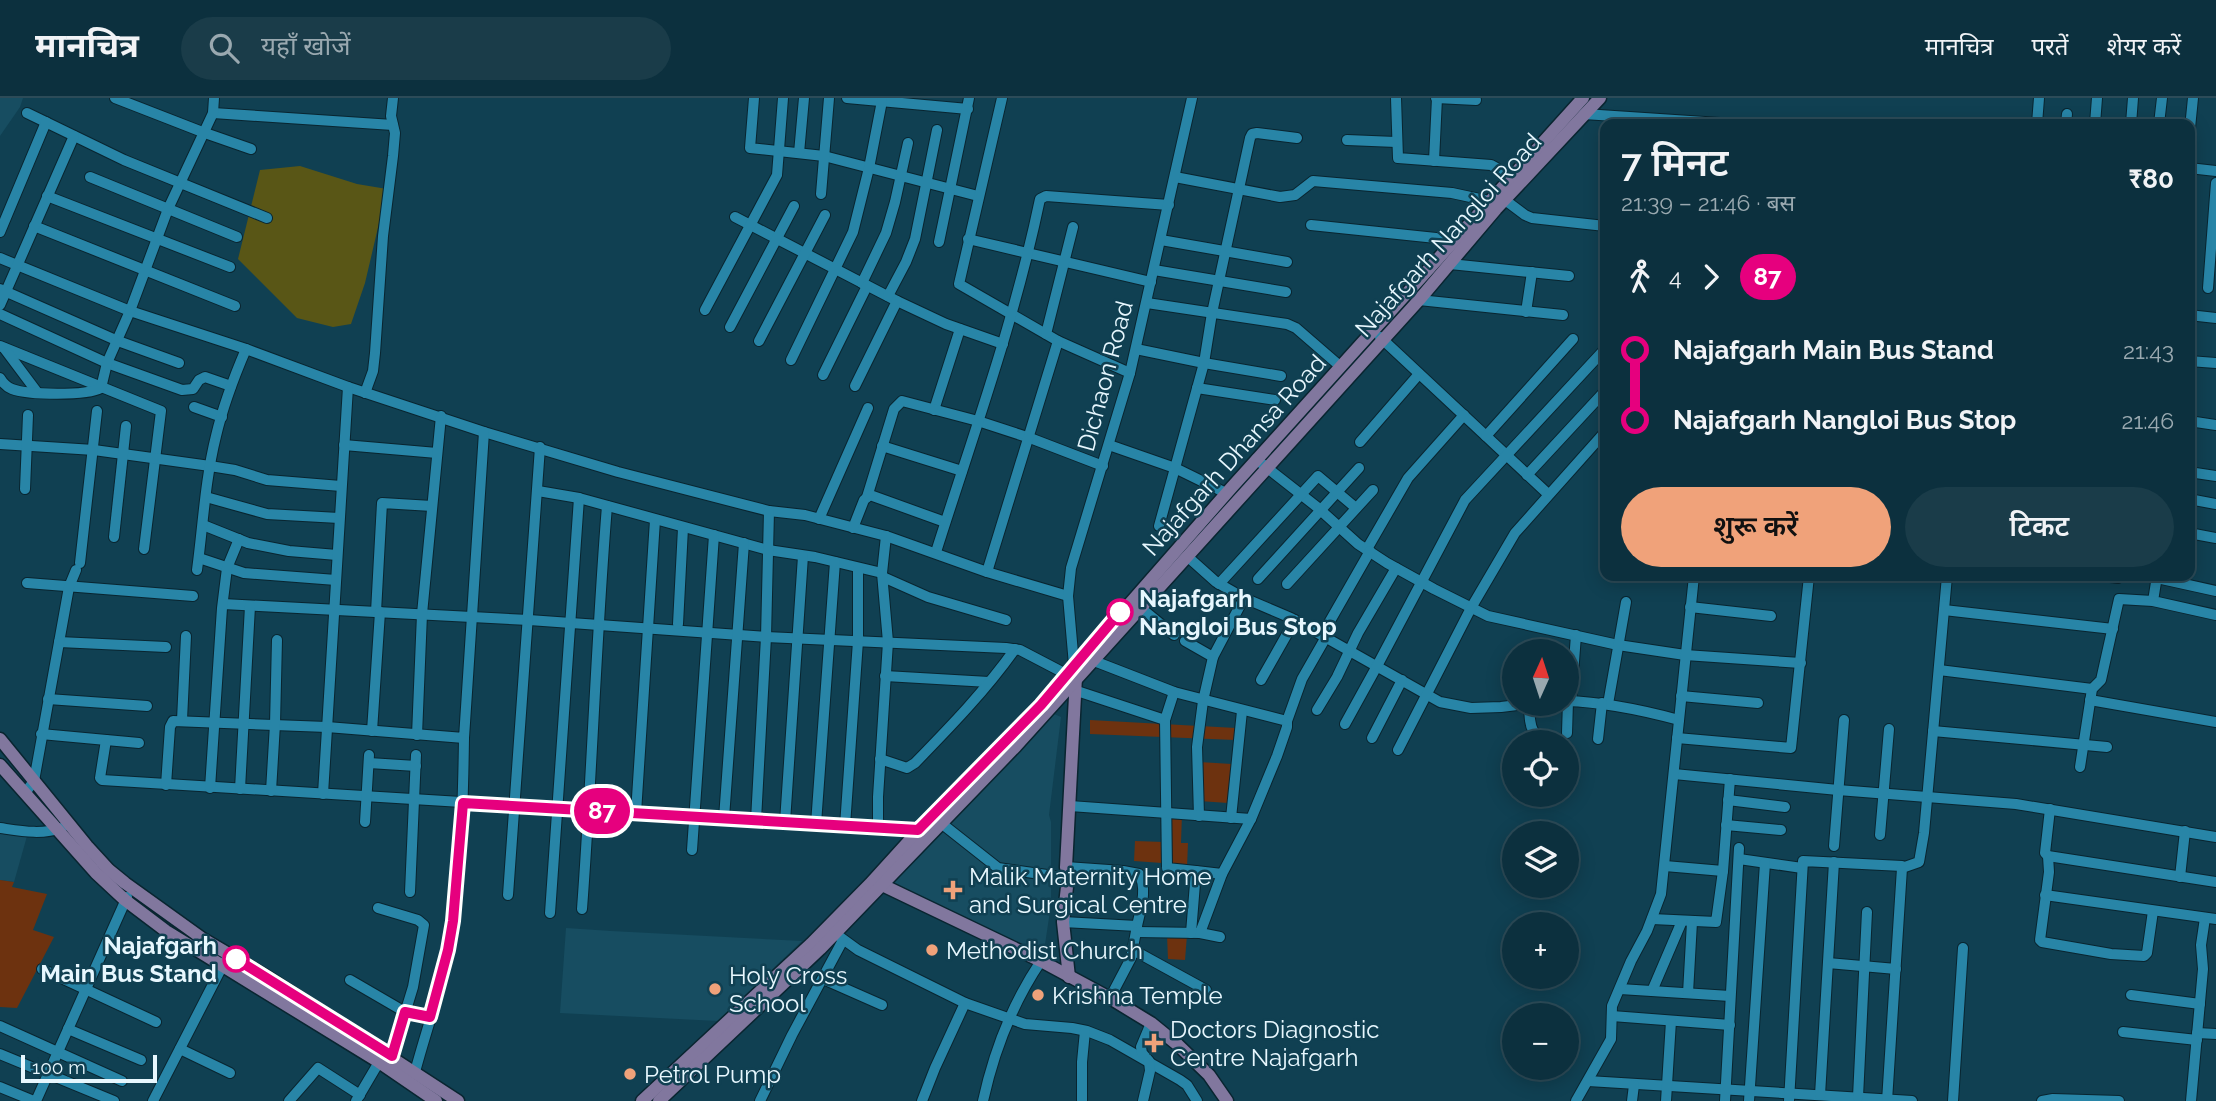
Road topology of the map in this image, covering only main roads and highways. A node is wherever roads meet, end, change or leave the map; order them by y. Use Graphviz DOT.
graph roads {
  1 [pos="1583,98"];
  2 [pos="1600,98"];
  3 [pos="1496,198"];
  4 [pos="1378,335"];
  5 [pos="1261,464"];
  6 [pos="1073,677"];
  7 [pos="0,739"];
  8 [pos="0,765"];
  9 [pos="878,883"];
  10 [pos="225,960"];
  11 [pos="1069,976"];
  12 [pos="436,1101"];
  13 [pos="458,1101"];
  14 [pos="642,1101"];
  15 [pos="659,1101"];
  16 [pos="1227,1101"];
  1 -- 3 [label="main road, Najafgarh Dhansa Road"];
  2 -- 3 [label="main road, Najafgarh Nangloi Road"];
  3 -- 4 [label="main road, Najafgarh Dhansa Road"];
  3 -- 4 [label="main road, Najafgarh Nangloi Road"];
  4 -- 5 [label="main road, Najafgarh Nangloi Road"];
  4 -- 5 [label="main road, Najafgarh Dhansa Road"];
  5 -- 6 [label="main road, Najafgarh Dhansa Road"];
  5 -- 6 [label="main road, Najafgarh Nangloi Road"];
  6 -- 9 [label="main road"];
  6 -- 9 [label="main road, Najafgarh Dhansa Road"];
  6 -- 11 [label="main road, Dichaon Road"];
  7 -- 10 [label="main road"];
  8 -- 10 [label="main road"];
  9 -- 11 [label="main road"];
  9 -- 14 [label="main road, Najafgarh Dhansa Road"];
  9 -- 15 [label="main road"];
  10 -- 12 [label="main road"];
  10 -- 13 [label="main road"];
  11 -- 16 [label="main road"];
}
